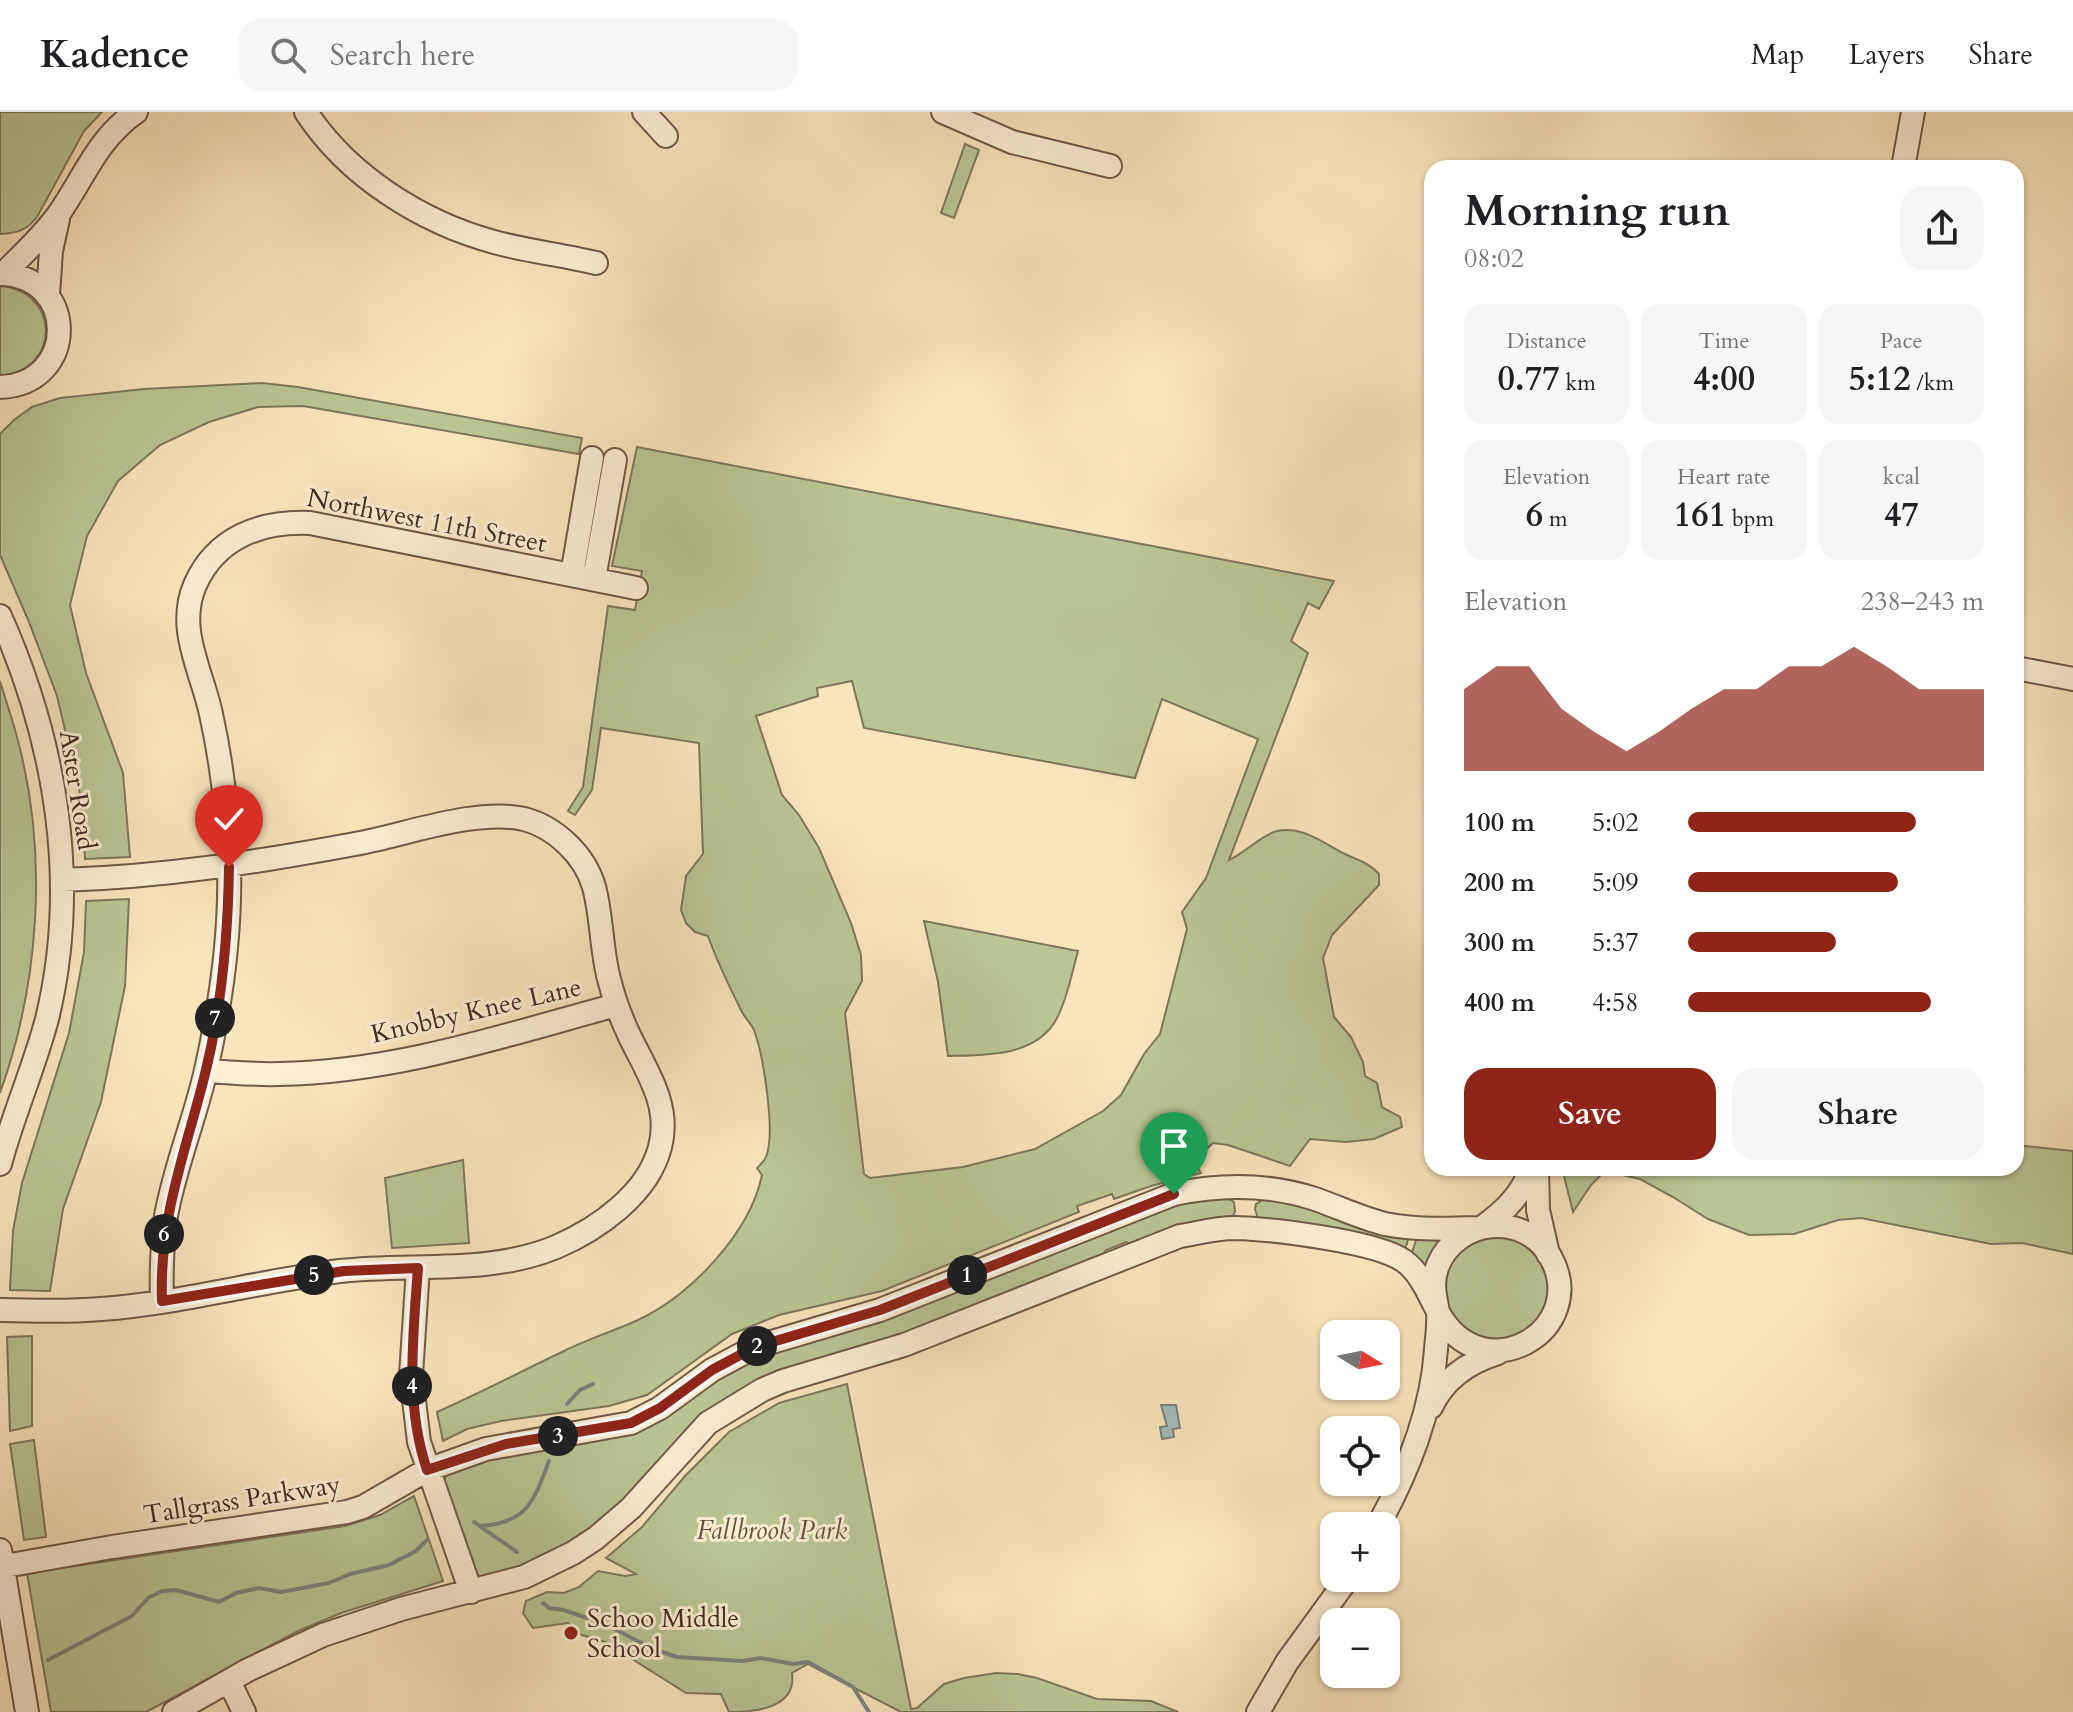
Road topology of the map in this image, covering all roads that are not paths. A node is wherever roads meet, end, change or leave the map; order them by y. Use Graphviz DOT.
graph roads {
  1 [pos="136,112"];
  2 [pos="306,112"];
  3 [pos="644,112"];
  4 [pos="1913,112"];
  5 [pos="956,115"];
  6 [pos="666,136"];
  7 [pos="1904,160"];
  8 [pos="1110,166"];
  9 [pos="59,214"];
  10 [pos="596,263"];
  11 [pos="1,274"];
  12 [pos="48,295"];
  13 [pos="4,391"];
  14 [pos="604,459"];
  15 [pos="583,577"];
  16 [pos="636,588"];
  17 [pos="0,616"];
  18 [pos="2024,670"];
  19 [pos="2073,679"];
  20 [pos="229,867"];
  21 [pos="62,880"];
  22 [pos="616,1005"];
  23 [pos="206,1071"];
  24 [pos="1,1158"];
  25 [pos="1529,1176"];
  26 [pos="1535,1176"];
  27 [pos="1481,1227"];
  28 [pos="1549,1255"];
  29 [pos="418,1268"];
  30 [pos="162,1301"];
  31 [pos="1436,1309"];
  32 [pos="0,1310"];
  33 [pos="1505,1351"];
  34 [pos="1420,1430"];
  35 [pos="427,1470"];
  36 [pos="1385,1512"];
  37 [pos="1,1561"];
  38 [pos="471,1592"];
  39 [pos="1338,1592"];
  40 [pos="229,1681"];
  41 [pos="27,1712"];
  42 [pos="174,1712"];
  43 [pos="244,1712"];
  44 [pos="1258,1712"];
  1 -- 9 [label="street"];
  2 -- 10 [label="street"];
  3 -- 6 [label="street"];
  4 -- 7 [label="street"];
  5 -- 8 [label="street"];
  9 -- 11 [label="street"];
  9 -- 12 [label="street"];
  11 -- 12 [label="street"];
  12 -- 13 [label="street"];
  14 -- 15 [label="street"];
  15 -- 16 [label="street, Northwest 11th Street"];
  15 -- 20 [label="street, Northwest 11th Street"];
  17 -- 21 [label="street, Aster Road"];
  18 -- 19 [label="street"];
  20 -- 21 [label="street"];
  20 -- 22 [label="street"];
  20 -- 23 [label="street"];
  21 -- 24 [label="street, Aster Road"];
  22 -- 23 [label="street, Knobby Knee Lane"];
  22 -- 29 [label="street"];
  23 -- 30 [label="street"];
  25 -- 27 [label="street"];
  26 -- 28 [label="street"];
  27 -- 28 [label="street"];
  27 -- 31 [label="street"];
  27 -- 35 [label="street, Tallgrass Parkway"];
  28 -- 33 [label="street"];
  29 -- 30 [label="street"];
  29 -- 35 [label="street"];
  30 -- 32 [label="street"];
  31 -- 33 [label="street"];
  31 -- 34 [label="street"];
  31 -- 38 [label="street"];
  33 -- 34 [label="street"];
  34 -- 36 [label="street"];
  35 -- 37 [label="street, Tallgrass Parkway"];
  35 -- 38 [label="street"];
  37 -- 41 [label="street"];
  38 -- 40 [label="street"];
  39 -- 44 [label="street"];
  40 -- 42 [label="street"];
  40 -- 43 [label="street"];
}
